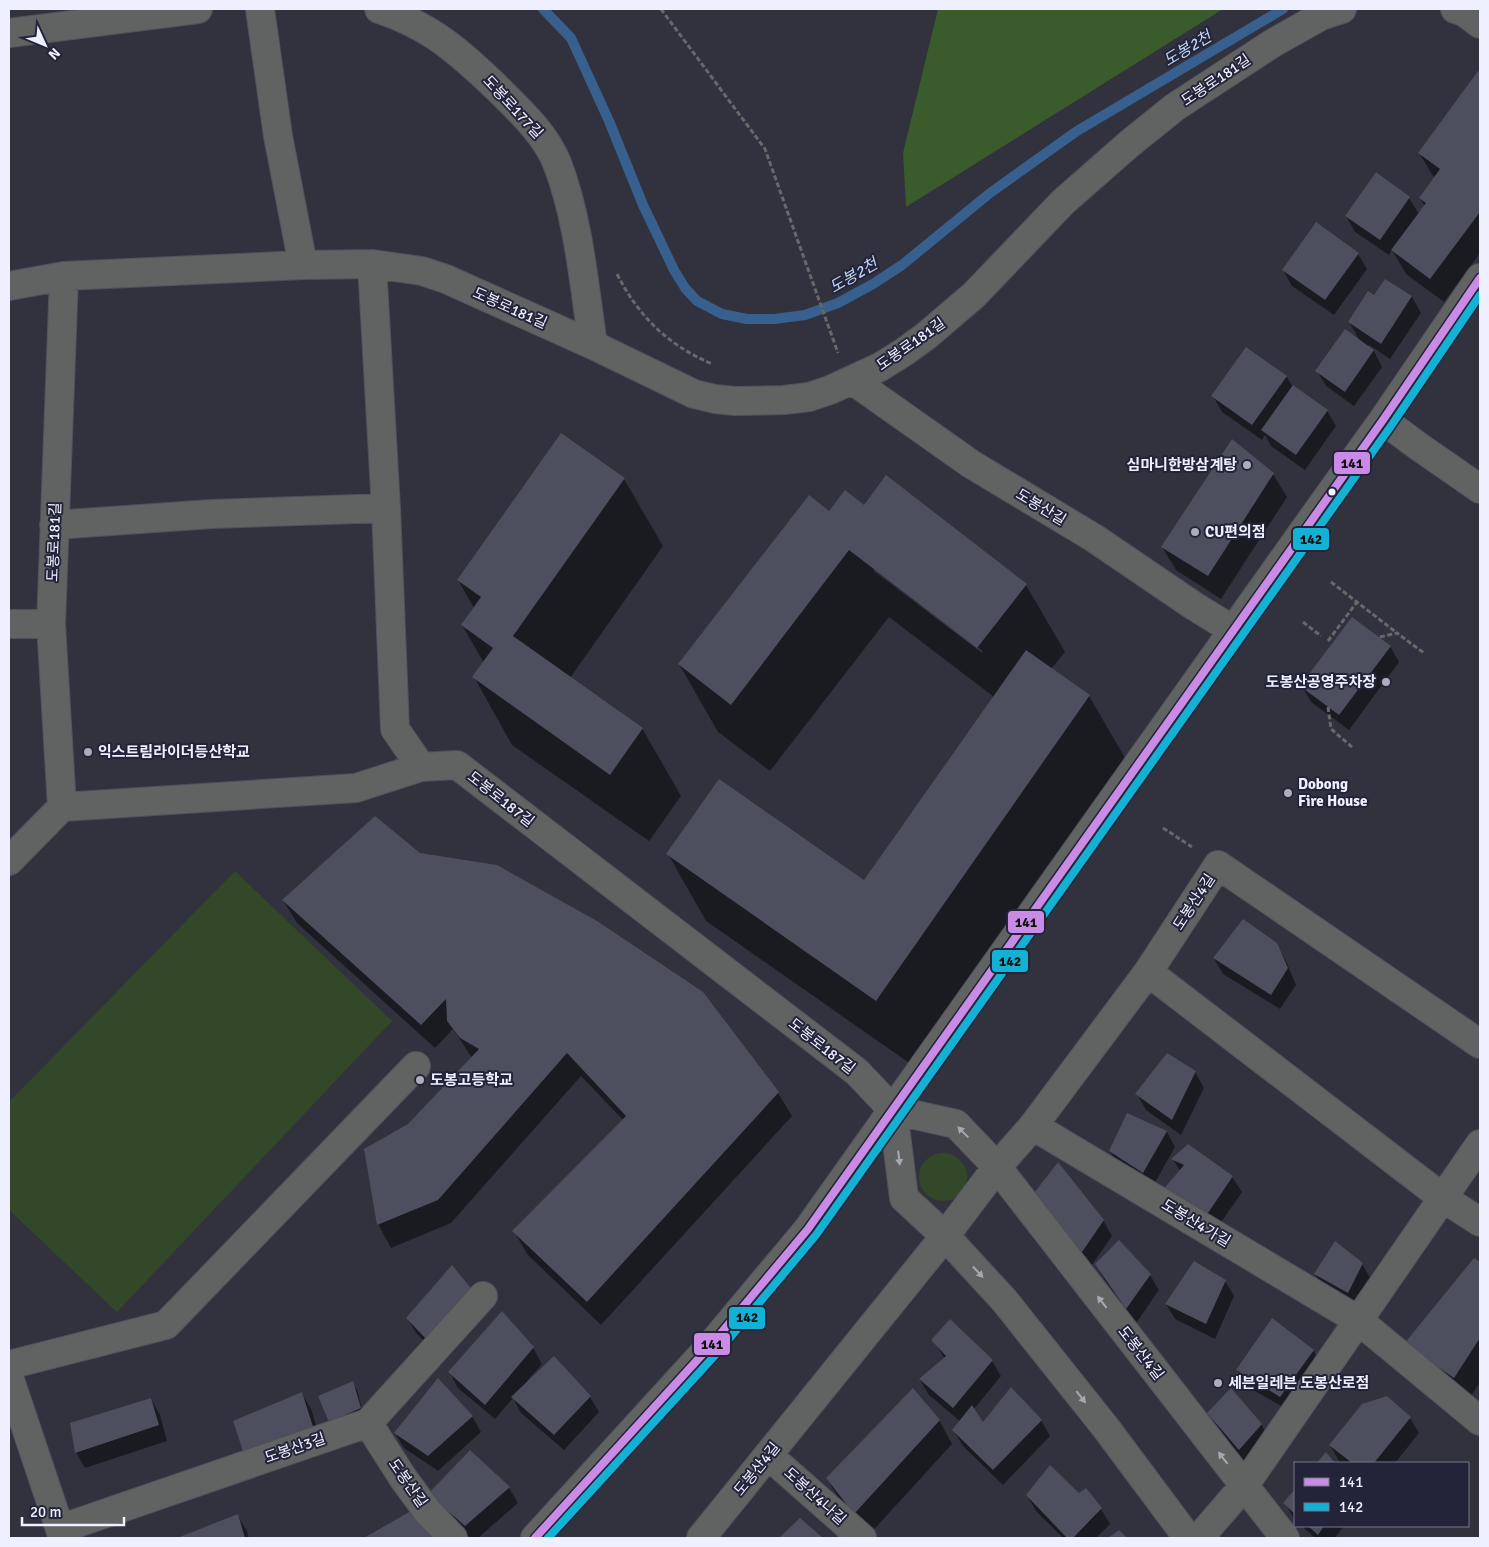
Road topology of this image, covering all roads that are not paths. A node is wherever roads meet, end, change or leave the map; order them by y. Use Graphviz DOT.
graph roads {
  1 [pos="198,9"];
  2 [pos="260,9"];
  3 [pos="379,9"];
  4 [pos="1342,9"];
  5 [pos="1455,9"];
  6 [pos="1480,24"];
  7 [pos="9,33"];
  8 [pos="372,264"];
  9 [pos="303,265"];
  10 [pos="64,276"];
  11 [pos="1480,278"];
  12 [pos="9,286"];
  13 [pos="593,346"];
  14 [pos="846,370"];
  15 [pos="1383,420"];
  16 [pos="1480,489"];
  17 [pos="386,508"];
  18 [pos="54,525"];
  19 [pos="9,624"];
  20 [pos="51,624"];
  21 [pos="1233,630"];
  22 [pos="421,768"];
  23 [pos="62,808"];
  24 [pos="9,861"];
  25 [pos="1148,972"];
  26 [pos="1480,1044"];
  27 [pos="416,1066"];
  28 [pos="893,1110"];
  29 [pos="1033,1126"];
  30 [pos="1480,1144"];
  31 [pos="997,1166"];
  32 [pos="1443,1198"];
  33 [pos="1480,1222"];
  34 [pos="945,1236"];
  35 [pos="483,1296"];
  36 [pos="1358,1320"];
  37 [pos="9,1365"];
  38 [pos="9,1377"];
  39 [pos="1480,1422"];
  40 [pos="368,1423"];
  41 [pos="768,1455"];
  42 [pos="1244,1486"];
  43 [pos="1208,1528"];
  44 [pos="61,1534"];
  45 [pos="453,1538"];
  46 [pos="535,1538"];
  47 [pos="701,1538"];
  48 [pos="862,1538"];
  49 [pos="1188,1538"];
  50 [pos="1285,1538"];
  1 -- 7 [label="street"];
  2 -- 9 [label="street"];
  3 -- 13 [label="street, 도봉로177길"];
  4 -- 14 [label="street, 도봉로181길"];
  5 -- 6 [label="street"];
  8 -- 9 [label="street, 도봉로181길"];
  8 -- 13 [label="street, 도봉로181길"];
  8 -- 17 [label="street"];
  9 -- 10 [label="street, 도봉로181길"];
  10 -- 12 [label="street, 도봉로181길"];
  10 -- 18 [label="street, 도봉로181길"];
  11 -- 15 [label="street"];
  13 -- 14 [label="street, 도봉로181길"];
  14 -- 21 [label="street, 도봉산길"];
  15 -- 16 [label="street"];
  15 -- 21 [label="street"];
  17 -- 18 [label="street"];
  17 -- 22 [label="street"];
  18 -- 20 [label="street, 도봉로181길"];
  19 -- 20 [label="street"];
  20 -- 23 [label="street, 도봉로181길"];
  21 -- 28 [label="street"];
  22 -- 23 [label="street, 도봉로187길"];
  22 -- 28 [label="street, 도봉로187길"];
  23 -- 24 [label="street"];
  25 -- 26 [label="street, 도봉산4길"];
  25 -- 29 [label="street, 도봉산4길"];
  25 -- 32 [label="street"];
  27 -- 37 [label="street"];
  31 -- 28 [label="street, 도봉산4길, one-way"];
  28 -- 34 [label="street, one-way"];
  28 -- 46 [label="street"];
  29 -- 31 [label="street, 도봉산4길"];
  29 -- 36 [label="street, 도봉산4가길"];
  30 -- 32 [label="street"];
  31 -- 34 [label="street, 도봉산4길"];
  42 -- 31 [label="street, 도봉산4길, one-way"];
  32 -- 33 [label="street"];
  32 -- 36 [label="street"];
  34 -- 41 [label="street, 도봉산4길"];
  34 -- 49 [label="street, one-way"];
  35 -- 40 [label="street, 도봉산3길"];
  36 -- 39 [label="street, 도봉산4가길"];
  36 -- 42 [label="street"];
  38 -- 44 [label="street, 도봉산3길"];
  40 -- 44 [label="street, 도봉산3길"];
  40 -- 45 [label="street, 도봉산길"];
  41 -- 47 [label="street, 도봉산4길"];
  41 -- 48 [label="street, 도봉산4나길"];
  42 -- 43 [label="street"];
  42 -- 50 [label="street, 도봉산4길"];
}
